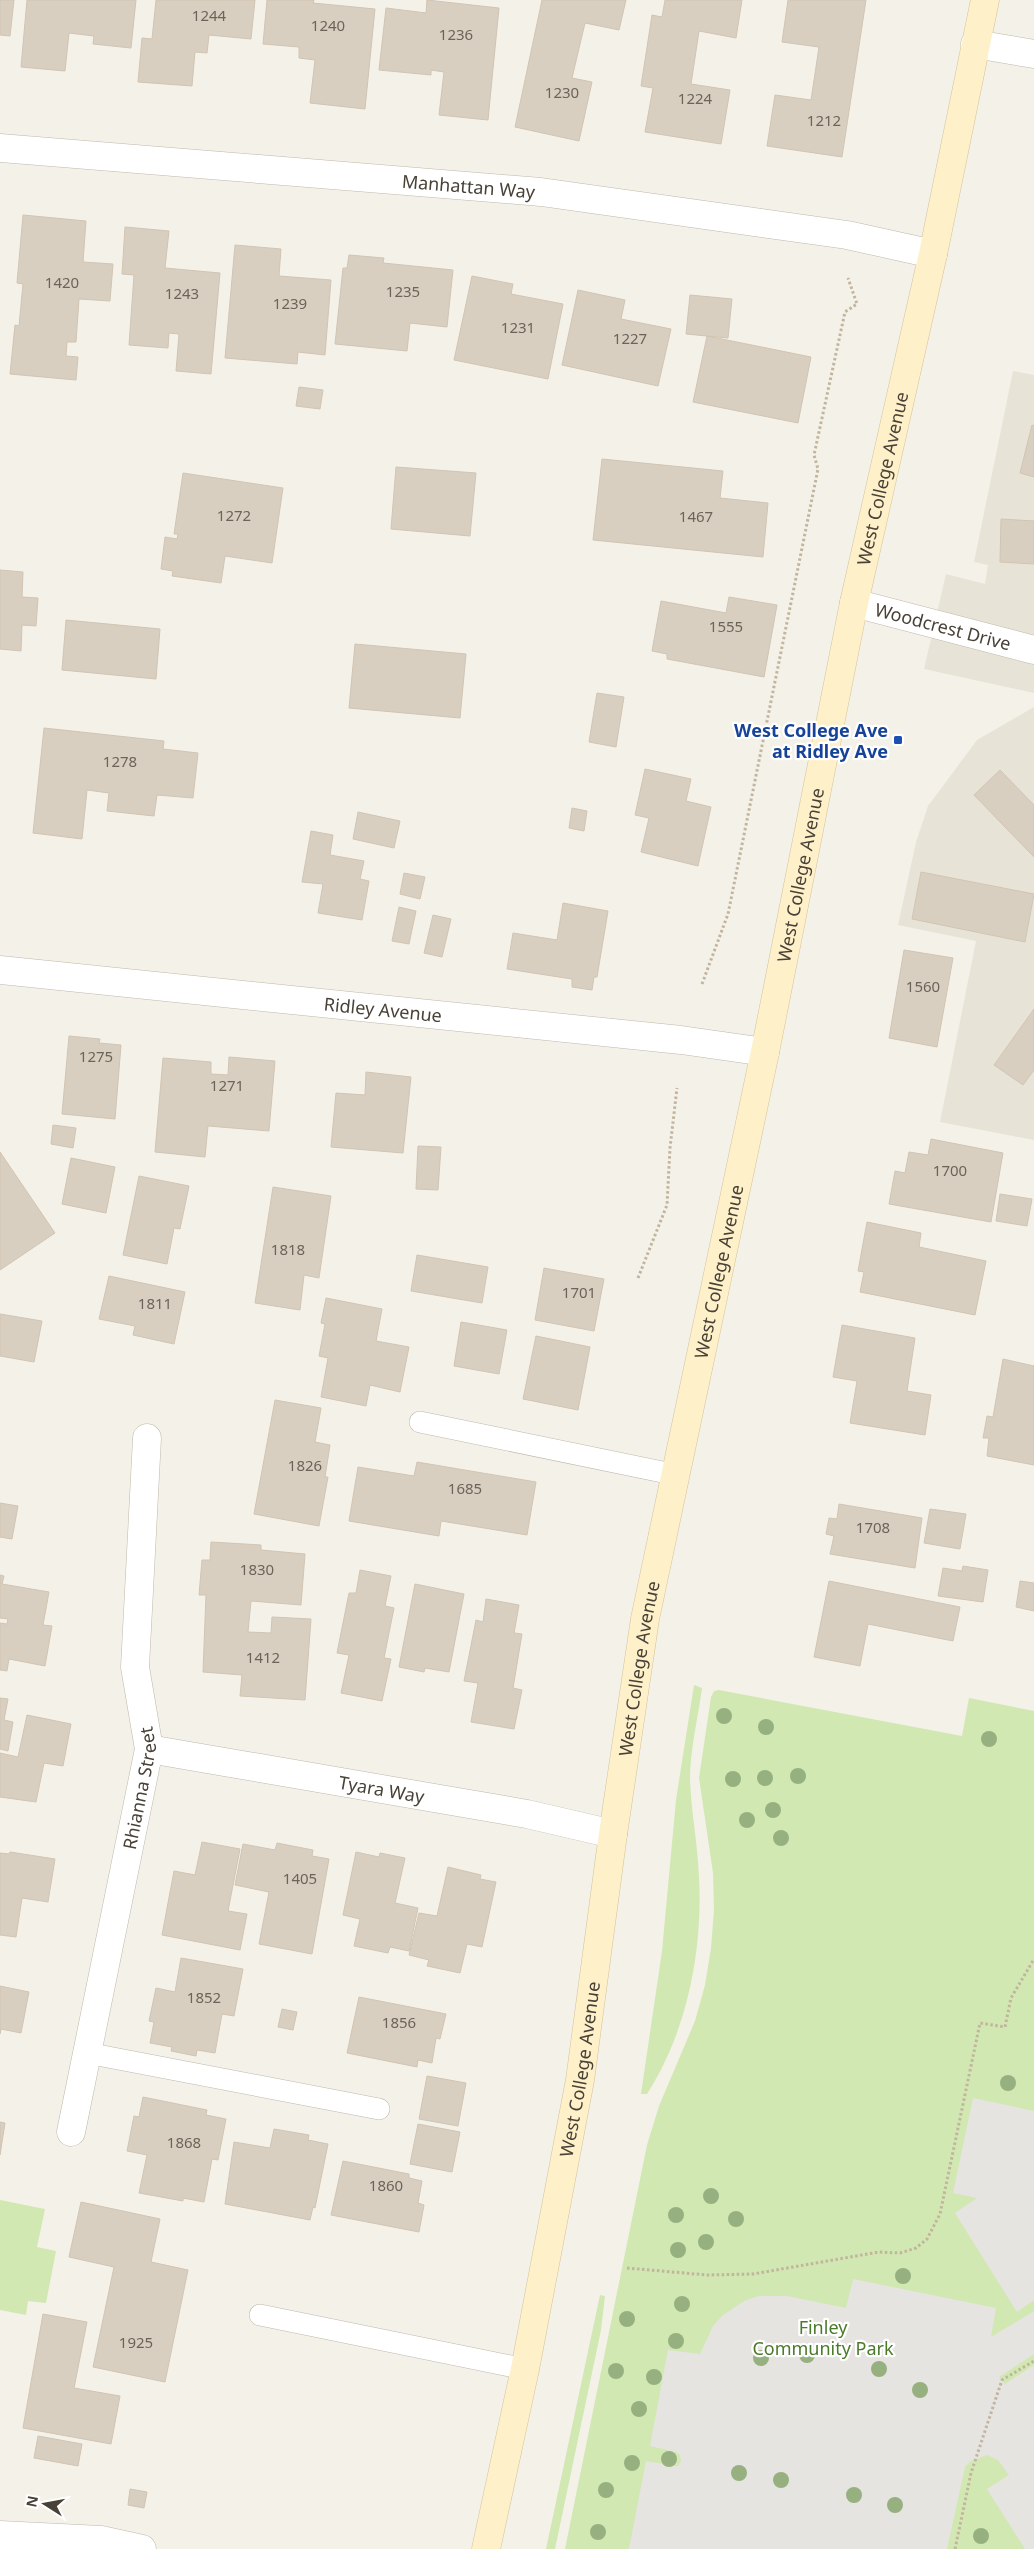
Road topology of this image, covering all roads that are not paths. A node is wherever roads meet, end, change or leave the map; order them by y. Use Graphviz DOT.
graph roads {
  1 [pos="985,0"];
  2 [pos="976,44"];
  3 [pos="1034,54"];
  4 [pos="0,148"];
  5 [pos="932,254"];
  6 [pos="854,603"];
  7 [pos="1034,650"];
  8 [pos="0,970"];
  9 [pos="765,1052"];
  10 [pos="420,1422"];
  11 [pos="147,1438"];
  12 [pos="678,1476"];
  13 [pos="149,1749"];
  14 [pos="612,1834"];
  15 [pos="87,2052"];
  16 [pos="379,2109"];
  17 [pos="71,2132"];
  18 [pos="260,2315"];
  19 [pos="525,2369"];
  20 [pos="0,2535"];
  21 [pos="142,2549"];
  22 [pos="486,2549"];
  1 -- 2 [label="main road, West College Avenue"];
  2 -- 3 [label="street"];
  2 -- 5 [label="main road, West College Avenue"];
  4 -- 5 [label="street, Manhattan Way"];
  5 -- 6 [label="main road, West College Avenue"];
  6 -- 7 [label="street, Woodcrest Drive"];
  6 -- 9 [label="main road, West College Avenue"];
  8 -- 9 [label="street, Ridley Avenue"];
  9 -- 12 [label="main road, West College Avenue"];
  10 -- 12 [label="lane"];
  11 -- 13 [label="street, Rhianna Street"];
  12 -- 14 [label="main road, West College Avenue"];
  13 -- 14 [label="street, Tyara Way"];
  13 -- 15 [label="street, Rhianna Street"];
  14 -- 19 [label="main road, West College Avenue"];
  15 -- 16 [label="lane"];
  15 -- 17 [label="street, Rhianna Street"];
  18 -- 19 [label="lane"];
  19 -- 22 [label="main road, West College Avenue"];
  20 -- 21 [label="street"];
}
